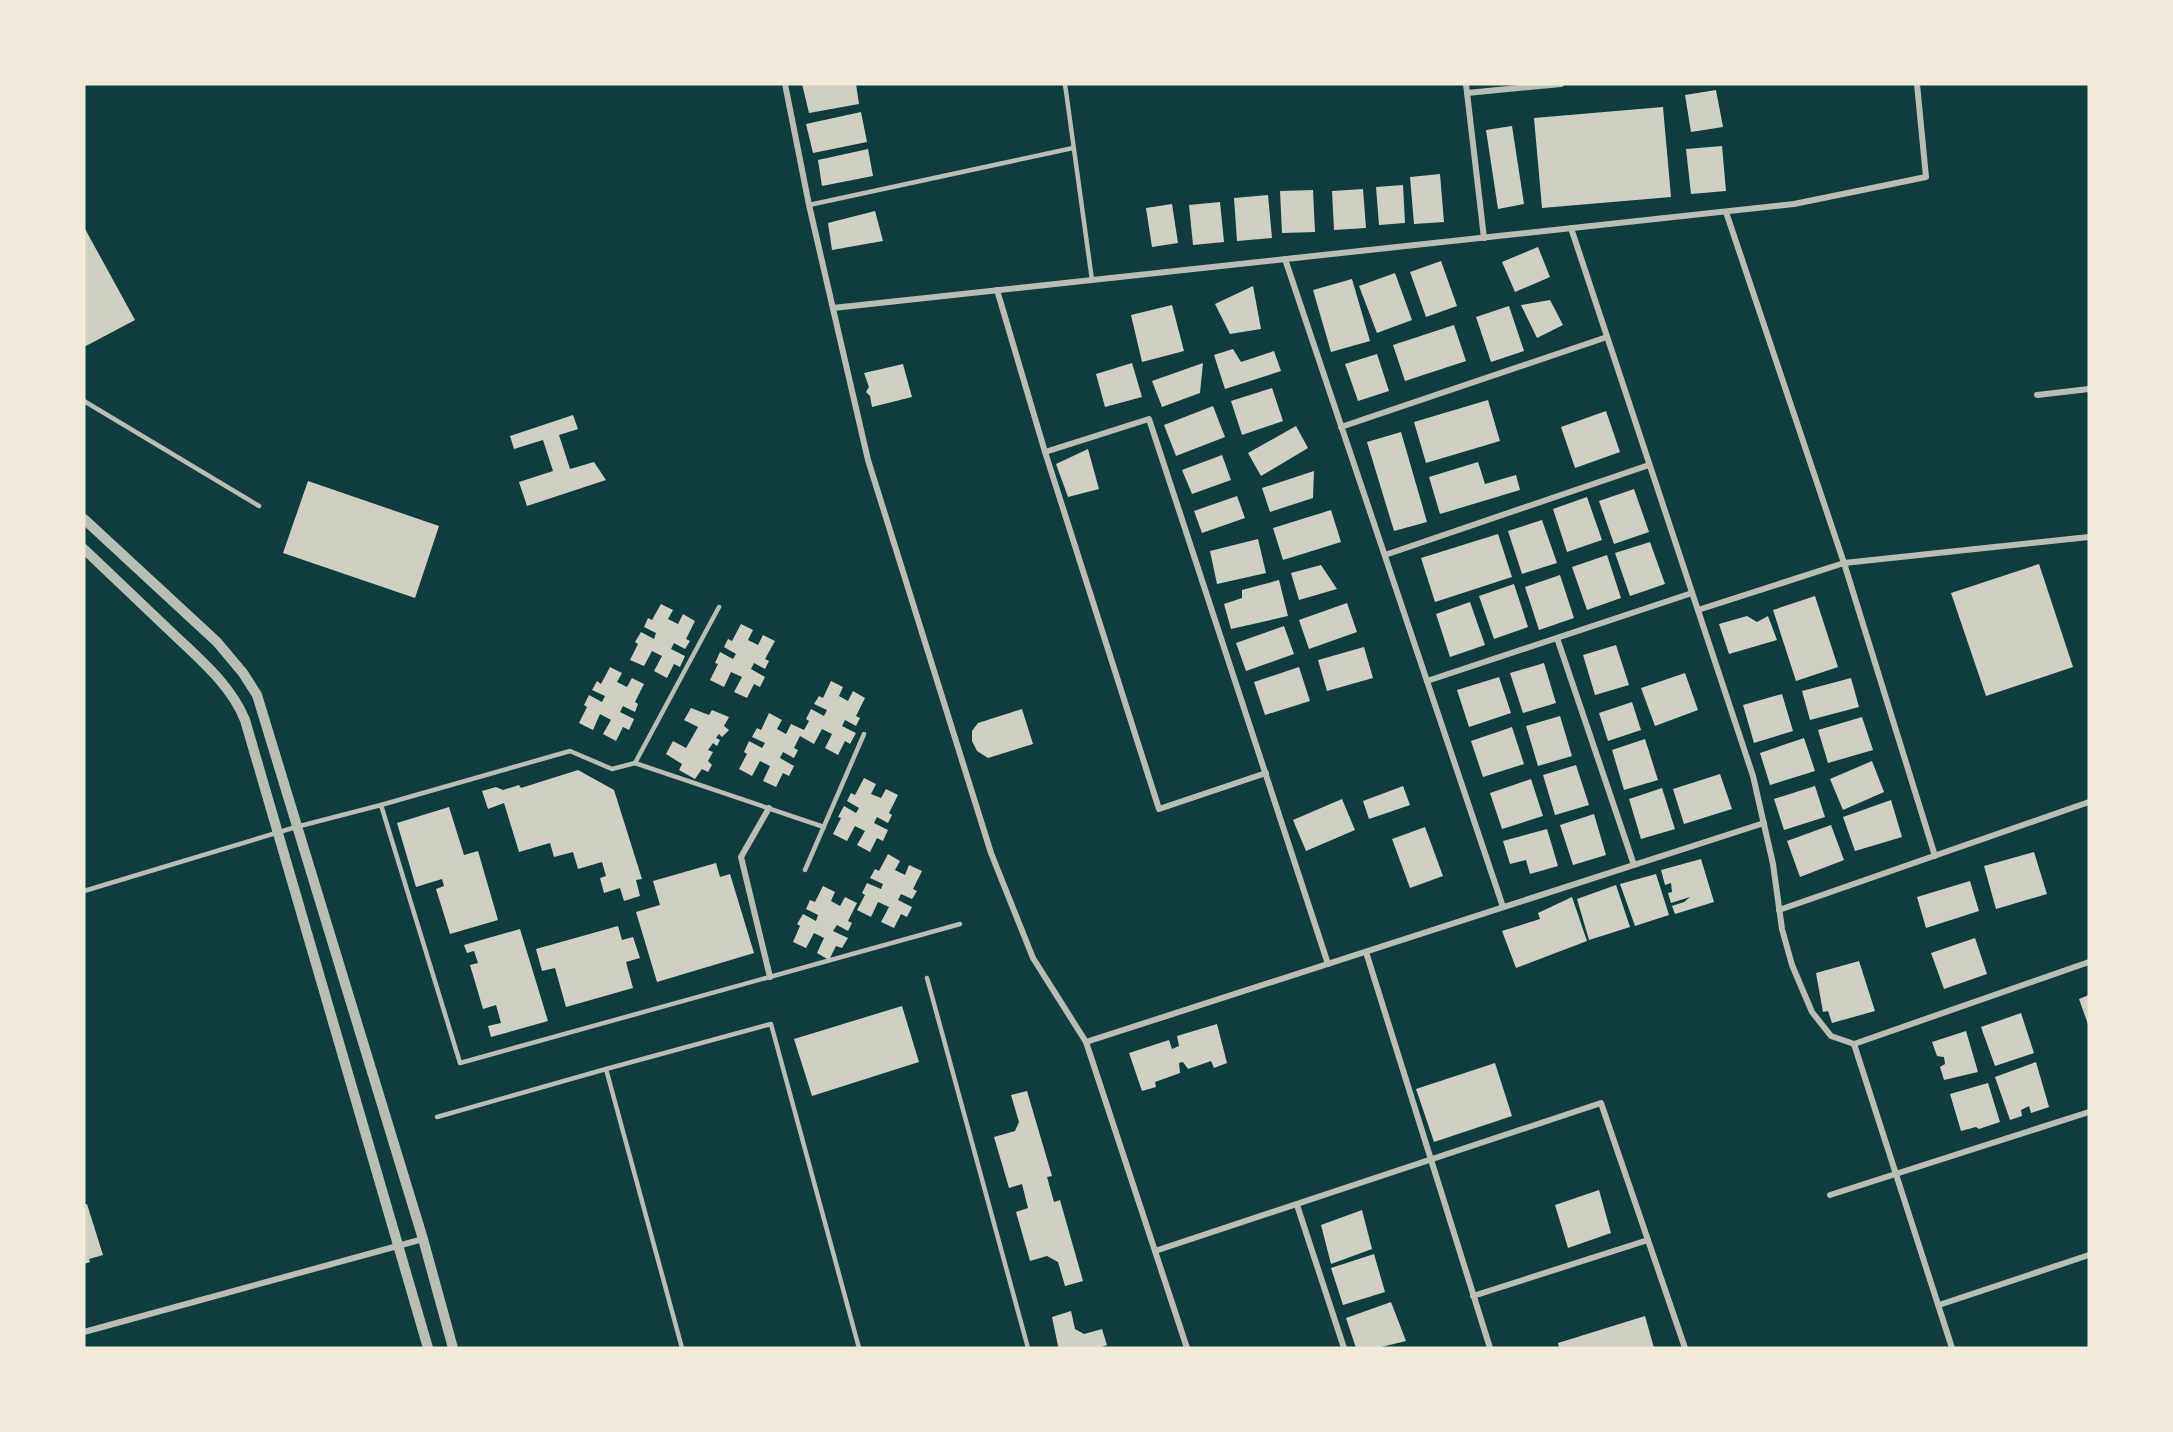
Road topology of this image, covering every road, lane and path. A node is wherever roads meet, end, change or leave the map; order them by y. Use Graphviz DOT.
graph roads {
  1 [pos="785,84"];
  2 [pos="1065,84"];
  3 [pos="1466,84"];
  4 [pos="1561,84"];
  5 [pos="1917,84"];
  6 [pos="1467,93"];
  7 [pos="1073,148"];
  8 [pos="809,205"];
  9 [pos="1726,212"];
  10 [pos="1571,228"];
  11 [pos="1484,238"];
  12 [pos="1285,259"];
  13 [pos="1092,280"];
  14 [pos="997,290"];
  15 [pos="833,308"];
  16 [pos="1607,337"];
  17 [pos="2089,389"];
  18 [pos="2037,395"];
  19 [pos="84,401"];
  20 [pos="1341,428"];
  21 [pos="1045,452"];
  22 [pos="1649,465"];
  23 [pos="260,506"];
  24 [pos="84,519"];
  25 [pos="2089,537"];
  26 [pos="84,549"];
  27 [pos="1384,555"];
  28 [pos="1844,563"];
  29 [pos="1692,593"];
  30 [pos="719,607"];
  31 [pos="1698,610"];
  32 [pos="1557,638"];
  33 [pos="1427,681"];
  34 [pos="864,734"];
  35 [pos="635,763"];
  36 [pos="1266,773"];
  37 [pos="2089,802"];
  38 [pos="381,805"];
  39 [pos="769,808"];
  40 [pos="1764,823"];
  41 [pos="296,826"];
  42 [pos="824,827"];
  43 [pos="279,832"];
  44 [pos="1935,856"];
  45 [pos="1634,865"];
  46 [pos="805,870"];
  47 [pos="84,891"];
  48 [pos="1503,907"];
  49 [pos="1779,910"];
  50 [pos="960,924"];
  51 [pos="1366,952"];
  52 [pos="2089,962"];
  53 [pos="1328,964"];
  54 [pos="770,977"];
  55 [pos="927,978"];
  56 [pos="1086,1042"];
  57 [pos="1854,1044"];
  58 [pos="606,1069"];
  59 [pos="2089,1112"];
  60 [pos="437,1117"];
  61 [pos="1431,1161"];
  62 [pos="1896,1173"];
  63 [pos="1830,1196"];
  64 [pos="1297,1205"];
  65 [pos="423,1239"];
  66 [pos="1648,1240"];
  67 [pos="399,1245"];
  68 [pos="1155,1251"];
  69 [pos="2089,1255"];
  70 [pos="1473,1296"];
  71 [pos="1938,1305"];
  72 [pos="84,1332"];
  73 [pos="428,1348"];
  74 [pos="453,1348"];
  75 [pos="682,1348"];
  76 [pos="859,1348"];
  77 [pos="1028,1348"];
  78 [pos="1187,1348"];
  79 [pos="1344,1348"];
  80 [pos="1490,1348"];
  81 [pos="1685,1348"];
  82 [pos="1952,1348"];
  1 -- 8 [label="street"];
  2 -- 7 [label="lane"];
  3 -- 6 [label="street"];
  4 -- 6 [label="street"];
  5 -- 9 [label="street"];
  6 -- 11 [label="street"];
  7 -- 8 [label="lane"];
  7 -- 13 [label="lane"];
  8 -- 15 [label="street"];
  9 -- 10 [label="street"];
  9 -- 28 [label="street"];
  10 -- 11 [label="street"];
  10 -- 16 [label="street"];
  11 -- 12 [label="street"];
  12 -- 13 [label="street"];
  12 -- 20 [label="street"];
  13 -- 14 [label="street"];
  14 -- 15 [label="street"];
  14 -- 21 [label="street"];
  15 -- 56 [label="street"];
  16 -- 20 [label="street"];
  16 -- 22 [label="street"];
  17 -- 18 [label="street"];
  19 -- 23 [label="lane"];
  20 -- 27 [label="street"];
  21 -- 36 [label="street"];
  21 -- 36 [label="street"];
  22 -- 27 [label="street"];
  22 -- 29 [label="street"];
  24 -- 41 [label="street"];
  25 -- 28 [label="street"];
  26 -- 43 [label="street"];
  27 -- 33 [label="street"];
  28 -- 31 [label="street"];
  28 -- 44 [label="street"];
  29 -- 31 [label="street"];
  29 -- 32 [label="street"];
  30 -- 35 [label="lane"];
  31 -- 40 [label="street"];
  32 -- 33 [label="street"];
  32 -- 45 [label="street"];
  33 -- 48 [label="street"];
  34 -- 42 [label="lane"];
  35 -- 38 [label="lane"];
  35 -- 39 [label="lane"];
  36 -- 53 [label="street"];
  37 -- 44 [label="street"];
  38 -- 41 [label="lane"];
  38 -- 54 [label="lane"];
  39 -- 42 [label="lane"];
  39 -- 54 [label="street"];
  40 -- 45 [label="street"];
  40 -- 49 [label="street"];
  41 -- 43 [label="lane"];
  41 -- 65 [label="street"];
  42 -- 46 [label="lane"];
  43 -- 47 [label="lane"];
  43 -- 67 [label="street"];
  44 -- 49 [label="street"];
  45 -- 48 [label="street"];
  48 -- 51 [label="street"];
  49 -- 57 [label="street"];
  50 -- 54 [label="lane"];
  51 -- 53 [label="street"];
  51 -- 61 [label="street"];
  52 -- 57 [label="street"];
  53 -- 56 [label="street"];
  55 -- 77 [label="lane"];
  56 -- 68 [label="street"];
  57 -- 62 [label="street"];
  58 -- 60 [label="lane"];
  58 -- 75 [label="lane"];
  58 -- 76 [label="lane"];
  59 -- 62 [label="street"];
  61 -- 64 [label="street"];
  61 -- 66 [label="street"];
  61 -- 70 [label="street"];
  62 -- 63 [label="street"];
  62 -- 71 [label="street"];
  64 -- 68 [label="street"];
  64 -- 79 [label="street"];
  65 -- 67 [label="street"];
  65 -- 74 [label="street"];
  66 -- 70 [label="street"];
  66 -- 81 [label="street"];
  67 -- 72 [label="street"];
  67 -- 73 [label="street"];
  68 -- 78 [label="street"];
  69 -- 71 [label="street"];
  70 -- 80 [label="street"];
  71 -- 82 [label="street"];
}
